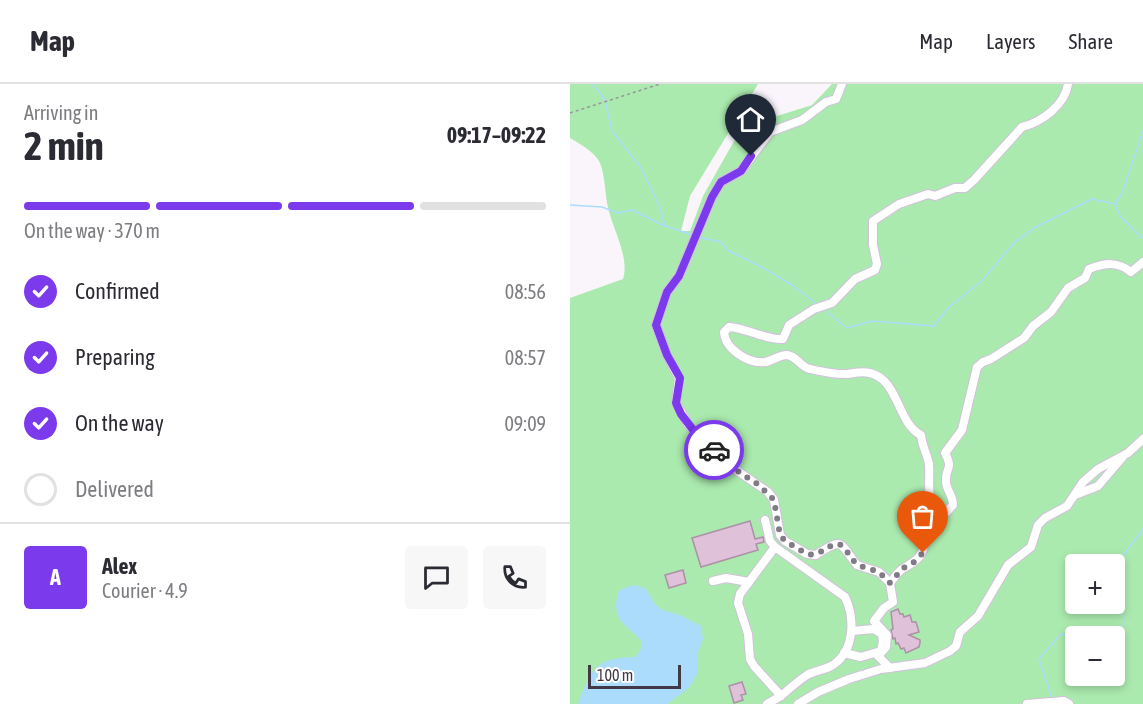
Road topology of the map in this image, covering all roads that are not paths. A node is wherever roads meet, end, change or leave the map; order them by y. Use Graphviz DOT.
graph roads {
  1 [pos="842,84"];
  2 [pos="1068,84"];
  3 [pos="1143,262"];
  4 [pos="1143,440"];
  5 [pos="1123,457"];
  6 [pos="1075,495"];
  7 [pos="765,520"];
  8 [pos="932,528"];
  9 [pos="775,547"];
  10 [pos="713,581"];
  11 [pos="749,582"];
  12 [pos="890,583"];
  13 [pos="852,631"];
  14 [pos="844,653"];
  15 [pos="890,668"];
  16 [pos="781,696"];
  17 [pos="767,704"];
  18 [pos="798,704"];
  19 [pos="1027,704"];
  20 [pos="1069,704"];
  1 -- 12 [label="lane"];
  2 -- 8 [label="lane"];
  3 -- 8 [label="lane"];
  4 -- 5 [label="lane"];
  5 -- 6 [label="lane"];
  5 -- 6 [label="lane"];
  6 -- 15 [label="lane"];
  7 -- 9 [label="lane"];
  8 -- 12 [label="lane"];
  9 -- 11 [label="lane"];
  9 -- 13 [label="lane"];
  10 -- 11 [label="lane"];
  11 -- 16 [label="lane"];
  12 -- 15 [label="lane"];
  13 -- 14 [label="lane"];
  13 -- 14 [label="lane"];
  14 -- 16 [label="lane"];
  15 -- 18 [label="lane"];
  16 -- 17 [label="lane"];
  19 -- 20 [label="lane"];
}
